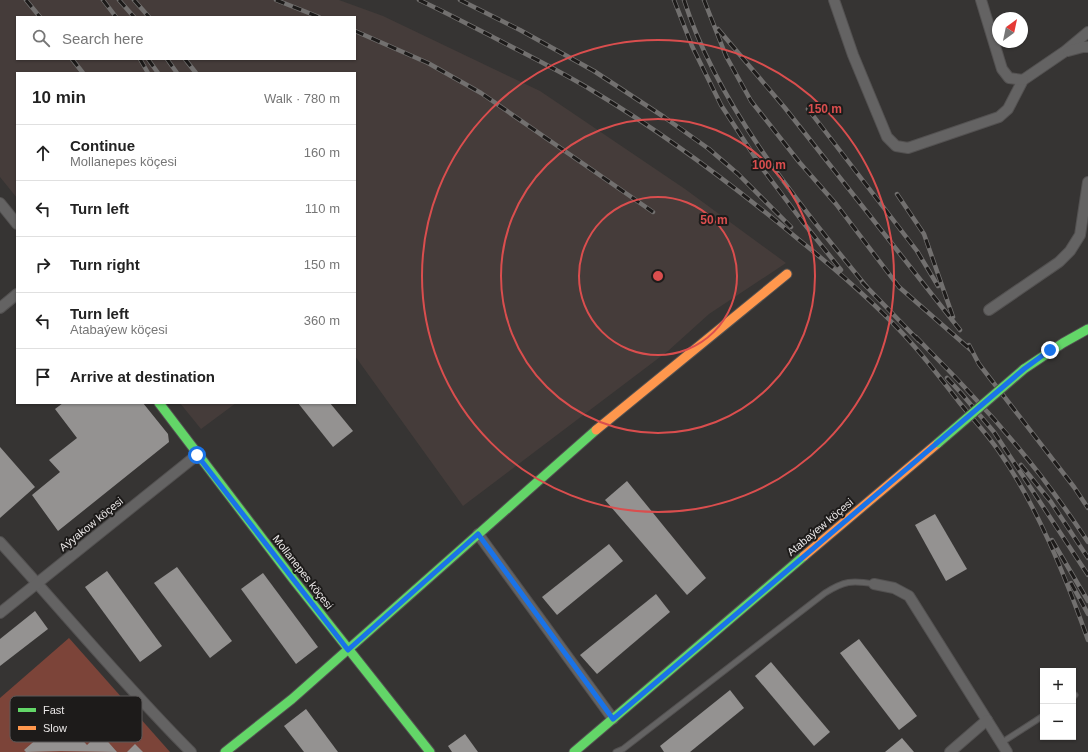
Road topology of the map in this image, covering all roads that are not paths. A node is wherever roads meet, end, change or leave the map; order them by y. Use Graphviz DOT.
graph roads {
  1 [pos="834,0"];
  2 [pos="981,0"];
  3 [pos="1088,32"];
  4 [pos="1088,47"];
  5 [pos="1064,52"];
  6 [pos="1023,80"];
  7 [pos="1088,182"];
  8 [pos="0,203"];
  9 [pos="16,223"];
  10 [pos="787,274"];
  11 [pos="16,295"];
  12 [pos="0,308"];
  13 [pos="989,310"];
  14 [pos="1088,329"];
  15 [pos="160,404"];
  16 [pos="197,455"];
  17 [pos="478,534"];
  18 [pos="0,542"];
  19 [pos="37,583"];
  20 [pos="874,584"];
  21 [pos="0,613"];
  22 [pos="348,650"];
  23 [pos="137,696"];
  24 [pos="142,701"];
  25 [pos="1040,718"];
  26 [pos="613,719"];
  27 [pos="987,720"];
  28 [pos="1004,748"];
  29 [pos="191,752"];
  30 [pos="225,752"];
  31 [pos="430,752"];
  32 [pos="574,752"];
  33 [pos="616,752"];
  34 [pos="950,752"];
  1 -- 6 [label="street"];
  2 -- 6 [label="street"];
  3 -- 5 [label="street"];
  4 -- 5 [label="street"];
  5 -- 6 [label="street"];
  7 -- 13 [label="street"];
  8 -- 9 [label="street"];
  10 -- 17 [label="street"];
  11 -- 12 [label="street"];
  14 -- 26 [label="street, Atabaýew köçesi, bridge"];
  15 -- 16 [label="street, Mollanepes köçesi"];
  16 -- 19 [label="street, Aýyakow köçesi"];
  16 -- 22 [label="street, Mollanepes köçesi"];
  17 -- 22 [label="street"];
  17 -- 26 [label="street"];
  18 -- 19 [label="street"];
  19 -- 21 [label="street, Aýyakow köçesi"];
  19 -- 23 [label="street"];
  20 -- 27 [label="street"];
  20 -- 33 [label="lane"];
  22 -- 30 [label="street"];
  22 -- 31 [label="street, Mollanepes köçesi"];
  24 -- 29 [label="street"];
  25 -- 28 [label="lane"];
  26 -- 32 [label="street, Atabaýew köçesi"];
  27 -- 28 [label="street"];
  27 -- 34 [label="street"];
}
